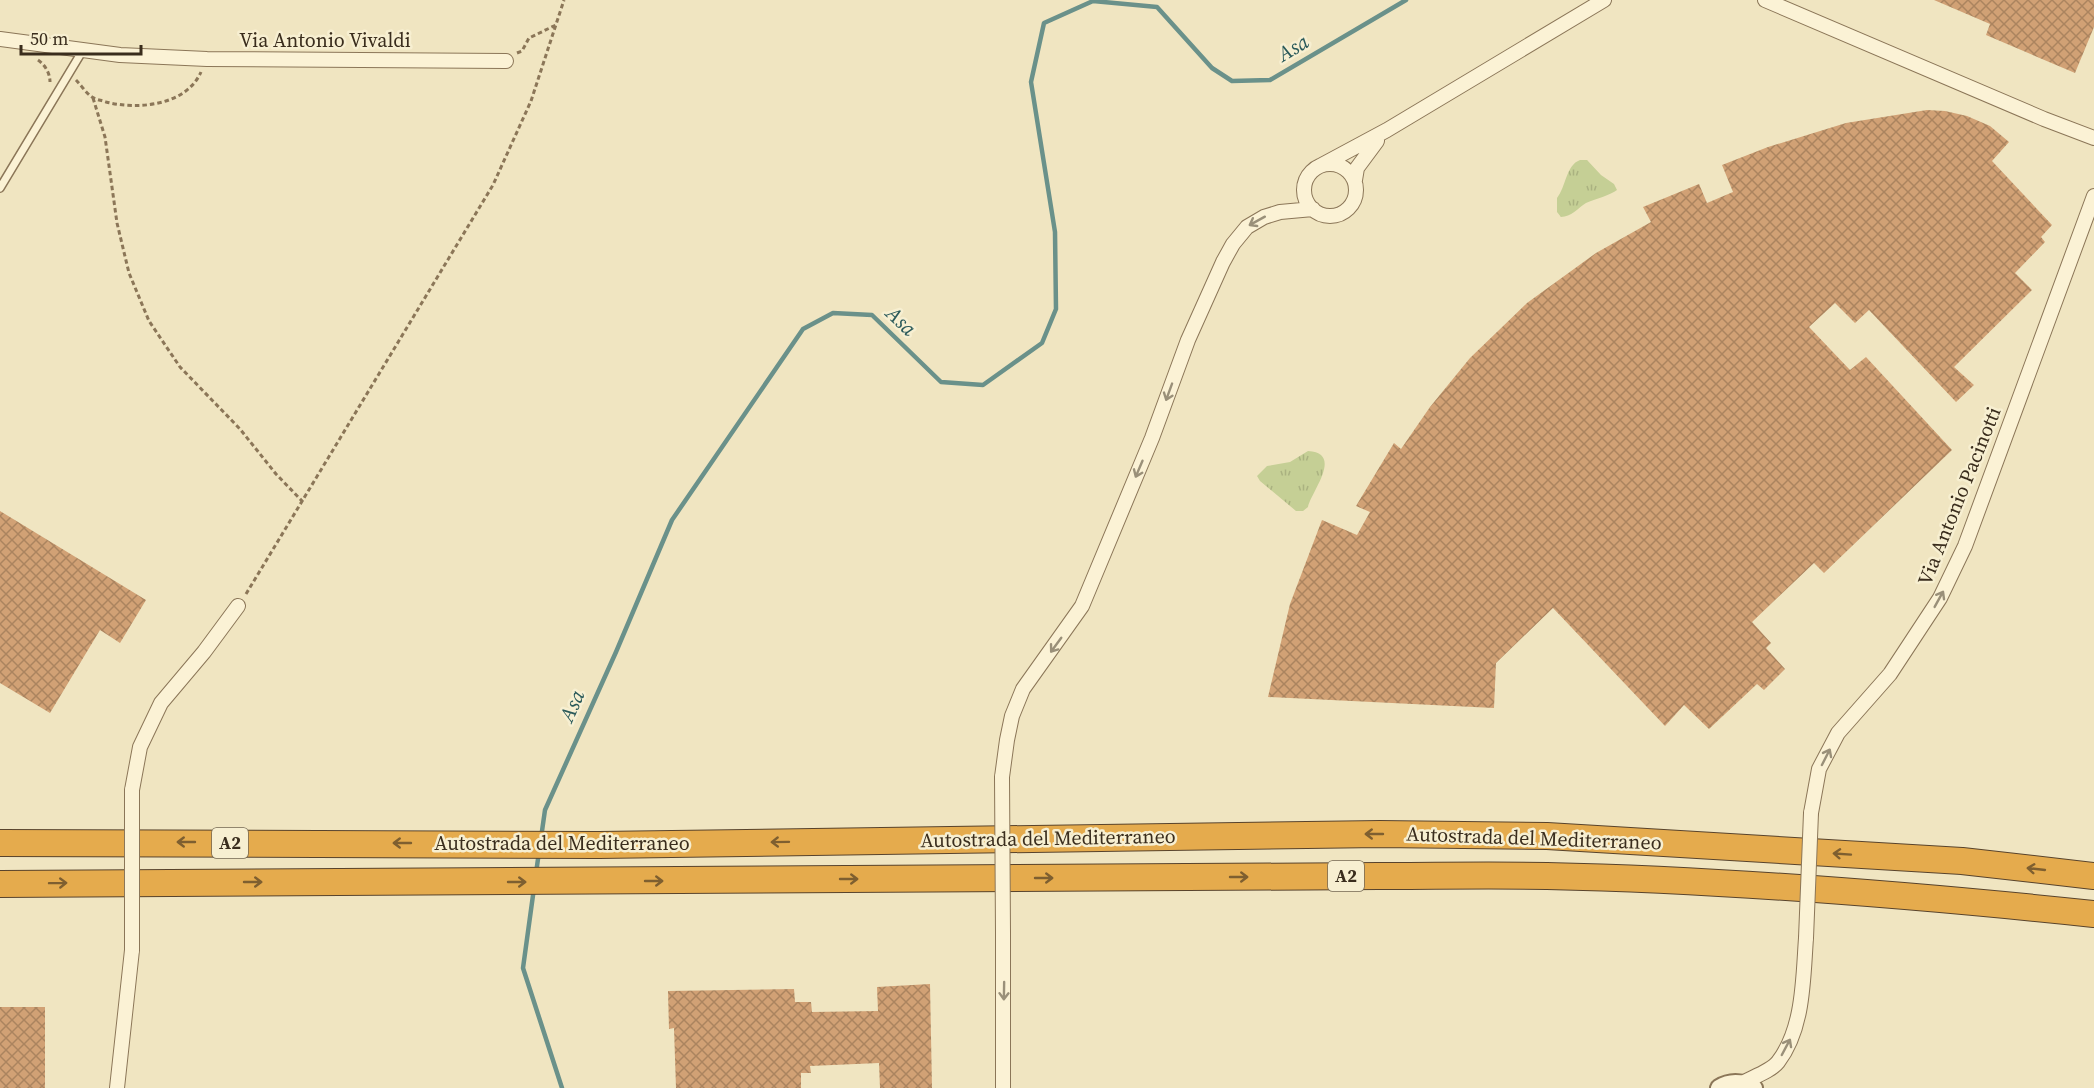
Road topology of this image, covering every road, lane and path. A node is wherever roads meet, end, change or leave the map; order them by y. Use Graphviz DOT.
graph roads {
  1 [pos="564,0"];
  2 [pos="1604,0"];
  3 [pos="1765,0"];
  4 [pos="556,26"];
  5 [pos="0,39"];
  6 [pos="83,50"];
  7 [pos="33,57"];
  8 [pos="207,59"];
  9 [pos="506,61"];
  10 [pos="69,74"];
  11 [pos="93,98"];
  12 [pos="49,106"];
  13 [pos="1387,130"];
  14 [pos="2094,138"];
  15 [pos="1320,166"];
  16 [pos="1355,180"];
  17 [pos="0,188"];
  18 [pos="2094,196"];
  19 [pos="1313,209"];
  20 [pos="303,502"];
  21 [pos="238,606"];
  22 [pos="0,829"];
  23 [pos="110,842"];
  24 [pos="0,843"];
  25 [pos="2094,876"];
  26 [pos="0,884"];
  27 [pos="2094,914"];
  28 [pos="1748,1085"];
  29 [pos="117,1088"];
  30 [pos="1003,1088"];
  31 [pos="1719,1088"];
  1 -- 4 [label="path"];
  2 -- 13 [label="street"];
  3 -- 14 [label="street"];
  4 -- 9 [label="path"];
  4 -- 20 [label="path"];
  5 -- 6 [label="street, Via Antonio Vivaldi"];
  6 -- 8 [label="street, Via Antonio Vivaldi"];
  6 -- 10 [label="lane"];
  7 -- 12 [label="path"];
  8 -- 9 [label="street, Via Antonio Vivaldi"];
  8 -- 11 [label="path"];
  10 -- 11 [label="path"];
  10 -- 12 [label="lane"];
  11 -- 20 [label="path"];
  12 -- 17 [label="lane"];
  13 -- 15 [label="street"];
  13 -- 16 [label="street"];
  15 -- 16 [label="street"];
  15 -- 19 [label="street"];
  16 -- 19 [label="street"];
  28 -- 18 [label="street, Via Antonio Pacinotti, one-way, bridge"];
  19 -- 30 [label="street, one-way, bridge"];
  20 -- 21 [label="path"];
  21 -- 29 [label="street, bridge"];
  22 -- 23 [label="highway"];
  23 -- 24 [label="highway, Autostrada del Mediterraneo / A2"];
  25 -- 23 [label="highway, Autostrada del Mediterraneo / A2, one-way"];
  26 -- 27 [label="highway, Autostrada del Mediterraneo / A2, one-way"];
  28 -- 31 [label="street"];
}
